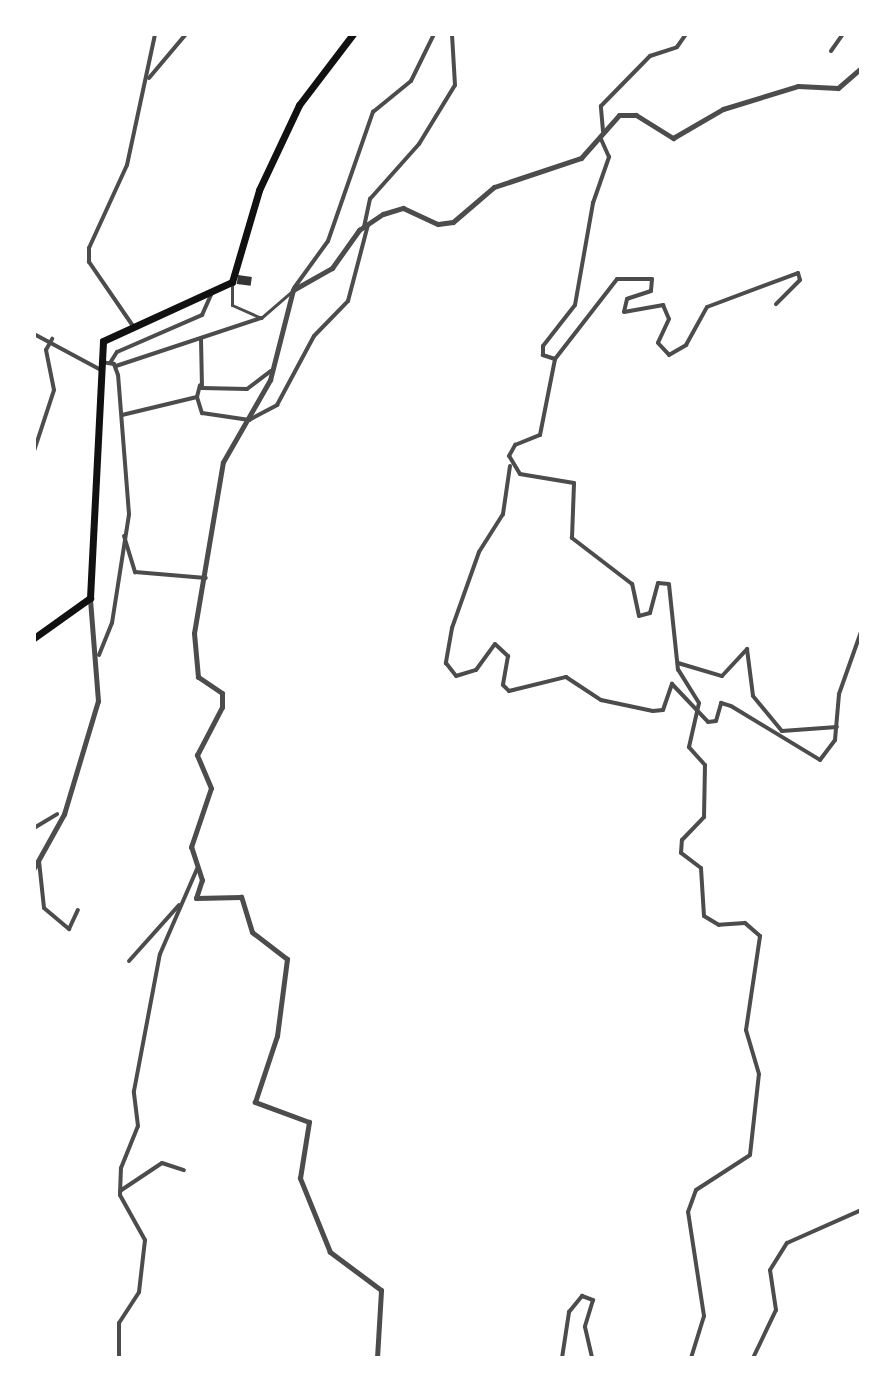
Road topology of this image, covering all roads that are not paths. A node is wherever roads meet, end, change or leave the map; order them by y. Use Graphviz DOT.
graph roads {
  1 [pos="155,34"];
  2 [pos="186,34"];
  3 [pos="353,34"];
  4 [pos="434,34"];
  5 [pos="452,34"];
  6 [pos="686,34"];
  7 [pos="843,34"];
  8 [pos="831,51"];
  9 [pos="861,68"];
  10 [pos="147,80"];
  11 [pos="603,136"];
  12 [pos="367,225"];
  13 [pos="232,282"];
  14 [pos="214,290"];
  15 [pos="293,290"];
  16 [pos="776,304"];
  17 [pos="261,318"];
  18 [pos="133,327"];
  19 [pos="34,334"];
  20 [pos="201,338"];
  21 [pos="52,339"];
  22 [pos="555,359"];
  23 [pos="106,365"];
  24 [pos="275,366"];
  25 [pos="200,385"];
  26 [pos="197,397"];
  27 [pos="122,415"];
  28 [pos="249,420"];
  29 [pos="34,451"];
  30 [pos="510,464"];
  31 [pos="123,535"];
  32 [pos="206,578"];
  33 [pos="90,598"];
  34 [pos="861,632"];
  35 [pos="34,638"];
  36 [pos="99,655"];
  37 [pos="678,663"];
  38 [pos="698,708"];
  39 [pos="838,727"];
  40 [pos="57,814"];
  41 [pos="34,828"];
  42 [pos="39,859"];
  43 [pos="197,867"];
  44 [pos="34,868"];
  45 [pos="179,905"];
  46 [pos="78,910"];
  47 [pos="129,961"];
  48 [pos="184,1170"];
  49 [pos="120,1191"];
  50 [pos="861,1210"];
  51 [pos="119,1358"];
  52 [pos="377,1358"];
  53 [pos="562,1358"];
  54 [pos="592,1358"];
  55 [pos="691,1358"];
  56 [pos="753,1358"];
  1 -- 10 [label="street"];
  2 -- 10 [label="street"];
  3 -- 13 [label="main road"];
  4 -- 15 [label="street"];
  5 -- 12 [label="street"];
  6 -- 11 [label="street"];
  7 -- 8 [label="street"];
  9 -- 11 [label="street"];
  10 -- 18 [label="street"];
  11 -- 12 [label="street"];
  11 -- 22 [label="street"];
  12 -- 15 [label="street"];
  12 -- 28 [label="street"];
  13 -- 14 [label="main road"];
  13 -- 17 [label="street"];
  14 -- 18 [label="main road"];
  14 -- 23 [label="street"];
  15 -- 17 [label="street"];
  15 -- 24 [label="street"];
  16 -- 22 [label="street"];
  17 -- 20 [label="street"];
  18 -- 23 [label="main road"];
  19 -- 21 [label="street"];
  20 -- 23 [label="street"];
  20 -- 25 [label="street"];
  21 -- 23 [label="street"];
  21 -- 29 [label="street"];
  22 -- 30 [label="street"];
  23 -- 27 [label="street"];
  23 -- 33 [label="main road"];
  24 -- 25 [label="street"];
  24 -- 28 [label="street"];
  25 -- 26 [label="street"];
  26 -- 27 [label="street"];
  26 -- 28 [label="street"];
  27 -- 31 [label="street"];
  28 -- 32 [label="street"];
  30 -- 37 [label="street"];
  30 -- 38 [label="street"];
  31 -- 32 [label="street"];
  31 -- 36 [label="street"];
  32 -- 43 [label="street"];
  33 -- 35 [label="main road"];
  33 -- 36 [label="street"];
  34 -- 39 [label="street"];
  36 -- 42 [label="street"];
  37 -- 38 [label="street"];
  37 -- 39 [label="street"];
  38 -- 39 [label="street"];
  38 -- 55 [label="street"];
  40 -- 41 [label="street"];
  42 -- 44 [label="street"];
  42 -- 46 [label="street"];
  43 -- 45 [label="street"];
  43 -- 52 [label="street"];
  45 -- 47 [label="street"];
  45 -- 49 [label="street"];
  48 -- 49 [label="street"];
  49 -- 51 [label="street"];
  50 -- 56 [label="street"];
  53 -- 54 [label="street"];
}
